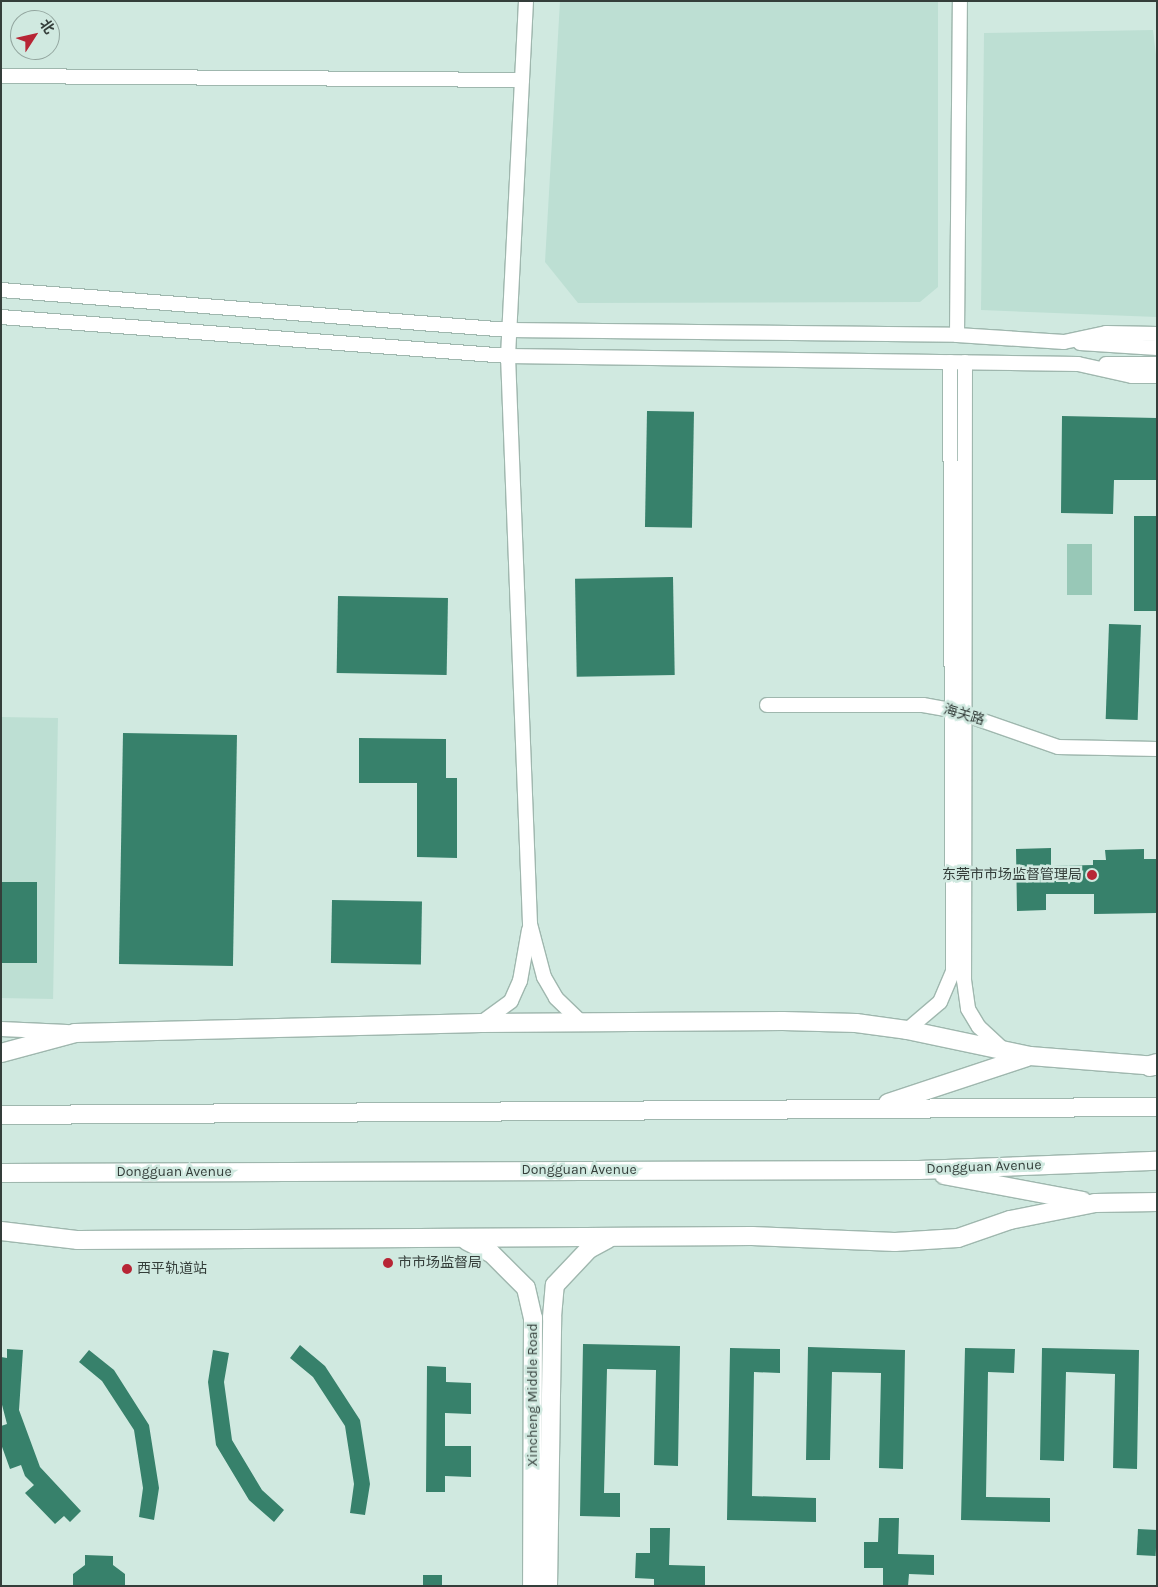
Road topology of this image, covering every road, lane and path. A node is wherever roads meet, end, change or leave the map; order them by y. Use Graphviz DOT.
graph roads {
  1 [pos="526,1"];
  2 [pos="960,1"];
  3 [pos="1,76"];
  4 [pos="522,80"];
  5 [pos="1,290"];
  6 [pos="1,317"];
  7 [pos="509,330"];
  8 [pos="1157,334"];
  9 [pos="957,335"];
  10 [pos="1064,342"];
  11 [pos="1157,348"];
  12 [pos="508,356"];
  13 [pos="950,362"];
  14 [pos="965,362"];
  15 [pos="1078,364"];
  16 [pos="1157,364"];
  17 [pos="1157,376"];
  18 [pos="767,705"];
  19 [pos="958,712"];
  20 [pos="1157,749"];
  21 [pos="530,924"];
  22 [pos="481,1022"];
  23 [pos="580,1022"];
  24 [pos="1,1029"];
  25 [pos="907,1030"];
  26 [pos="75,1033"];
  27 [pos="1005,1052"];
  28 [pos="1,1053"];
  29 [pos="1030,1056"];
  30 [pos="1155,1065"];
  31 [pos="1157,1107"];
  32 [pos="872,1108"];
  33 [pos="1,1114"];
  34 [pos="1157,1160"];
  35 [pos="919,1170"];
  36 [pos="1,1173"];
  37 [pos="1157,1202"];
  38 [pos="1095,1203"];
  39 [pos="1,1231"];
  40 [pos="610,1237"];
  41 [pos="462,1239"];
  42 [pos="532,1586"];
  43 [pos="548,1586"];
  1 -- 4 [label="street"];
  2 -- 9 [label="street"];
  3 -- 4 [label="street"];
  4 -- 7 [label="street"];
  5 -- 7 [label="street"];
  6 -- 12 [label="street"];
  7 -- 9 [label="street"];
  7 -- 12 [label="street"];
  8 -- 10 [label="street"];
  9 -- 10 [label="street"];
  10 -- 11 [label="street"];
  12 -- 13 [label="street"];
  12 -- 21 [label="street"];
  13 -- 14 [label="street"];
  13 -- 19 [label="street"];
  14 -- 15 [label="street"];
  14 -- 19 [label="street"];
  15 -- 16 [label="street"];
  15 -- 17 [label="street"];
  18 -- 19 [label="street, 海关路"];
  19 -- 20 [label="street, 海关路"];
  19 -- 25 [label="street"];
  19 -- 27 [label="street"];
  21 -- 22 [label="street"];
  21 -- 23 [label="street"];
  22 -- 23 [label="main road"];
  22 -- 26 [label="main road"];
  23 -- 25 [label="main road"];
  24 -- 26 [label="street"];
  25 -- 27 [label="main road"];
  26 -- 28 [label="main road"];
  27 -- 29 [label="main road"];
  29 -- 30 [label="main road"];
  29 -- 32 [label="main road"];
  31 -- 32 [label="main road"];
  32 -- 33 [label="main road"];
  34 -- 35 [label="main road, Dongguan Avenue"];
  35 -- 36 [label="main road, Dongguan Avenue"];
  35 -- 38 [label="main road"];
  37 -- 38 [label="main road"];
  38 -- 40 [label="main road"];
  39 -- 41 [label="main road"];
  40 -- 41 [label="main road"];
  40 -- 43 [label="main road, Xincheng Middle Road"];
  41 -- 42 [label="main road, Xincheng Middle Road"];
}
